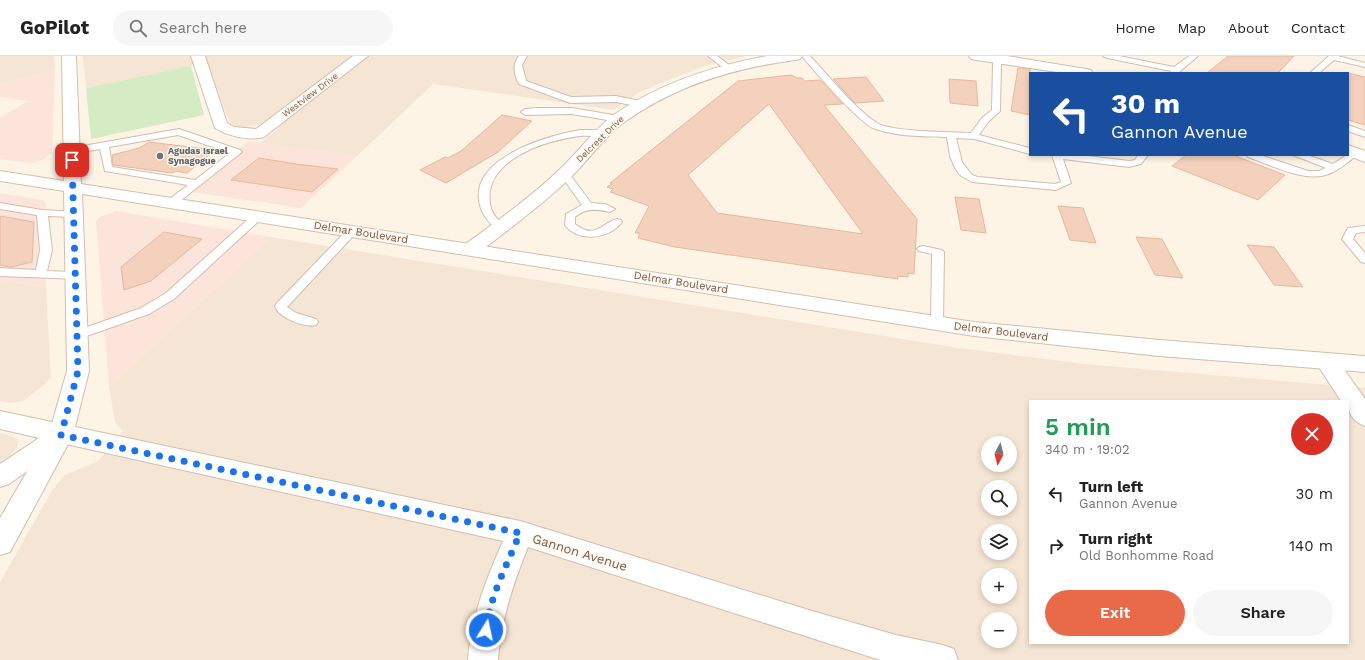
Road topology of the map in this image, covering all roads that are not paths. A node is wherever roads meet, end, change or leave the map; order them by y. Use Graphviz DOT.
graph roads {
  1 [pos="69,56"];
  2 [pos="198,56"];
  3 [pos="361,56"];
  4 [pos="523,56"];
  5 [pos="712,56"];
  6 [pos="795,56"];
  7 [pos="806,56"];
  8 [pos="976,56"];
  9 [pos="1107,56"];
  10 [pos="1194,56"];
  11 [pos="1002,57"];
  12 [pos="1365,65"];
  13 [pos="728,67"];
  14 [pos="1175,71"];
  15 [pos="1081,72"];
  16 [pos="1315,72"];
  17 [pos="641,104"];
  18 [pos="525,112"];
  19 [pos="619,119"];
  20 [pos="1349,128"];
  21 [pos="605,133"];
  22 [pos="1365,134"];
  23 [pos="951,135"];
  24 [pos="974,136"];
  25 [pos="104,146"];
  26 [pos="72,151"];
  27 [pos="1029,151"];
  28 [pos="1356,153"];
  29 [pos="1057,156"];
  30 [pos="1065,156"];
  31 [pos="1142,156"];
  32 [pos="1254,156"];
  33 [pos="1301,156"];
  34 [pos="1333,167"];
  35 [pos="565,174"];
  36 [pos="0,176"];
  37 [pos="198,182"];
  38 [pos="72,187"];
  39 [pos="171,203"];
  40 [pos="0,206"];
  41 [pos="588,206"];
  42 [pos="610,209"];
  43 [pos="42,213"];
  44 [pos="73,214"];
  45 [pos="258,216"];
  46 [pos="617,222"];
  47 [pos="500,228"];
  48 [pos="1365,229"];
  49 [pos="352,231"];
  50 [pos="471,249"];
  51 [pos="923,249"];
  52 [pos="1365,260"];
  53 [pos="0,272"];
  54 [pos="41,274"];
  55 [pos="75,276"];
  56 [pos="312,322"];
  57 [pos="937,323"];
  58 [pos="76,335"];
  59 [pos="1326,361"];
  60 [pos="1365,364"];
  61 [pos="1365,417"];
  62 [pos="0,420"];
  63 [pos="61,435"];
  64 [pos="0,477"];
  65 [pos="520,533"];
  66 [pos="0,543"];
  67 [pos="483,660"];
  68 [pos="943,660"];
  1 -- 26 [label="street"];
  2 -- 3 [label="street, Westview Drive"];
  4 -- 17 [label="lane"];
  5 -- 13 [label="lane"];
  6 -- 13 [label="street, Delcrest Drive"];
  7 -- 23 [label="lane"];
  8 -- 11 [label="street"];
  9 -- 14 [label="lane"];
  10 -- 14 [label="lane"];
  11 -- 15 [label="street"];
  11 -- 24 [label="lane"];
  12 -- 16 [label="lane"];
  13 -- 17 [label="street, Delcrest Drive"];
  17 -- 19 [label="street, Delcrest Drive"];
  18 -- 19 [label="lane"];
  19 -- 21 [label="street, Delcrest Drive"];
  20 -- 22 [label="lane"];
  21 -- 35 [label="street, Delcrest Drive"];
  21 -- 47 [label="lane"];
  23 -- 24 [label="lane"];
  23 -- 29 [label="lane"];
  24 -- 27 [label="lane"];
  25 -- 26 [label="lane"];
  25 -- 37 [label="lane"];
  25 -- 37 [label="lane"];
  26 -- 38 [label="street"];
  28 -- 34 [label="lane"];
  30 -- 31 [label="lane"];
  32 -- 34 [label="lane"];
  33 -- 34 [label="lane"];
  35 -- 41 [label="lane"];
  35 -- 47 [label="street, Delcrest Drive"];
  36 -- 38 [label="street, Delmar Boulevard"];
  37 -- 39 [label="lane"];
  38 -- 39 [label="street, Delmar Boulevard"];
  38 -- 44 [label="street"];
  39 -- 45 [label="street, Delmar Boulevard"];
  40 -- 43 [label="lane"];
  41 -- 42 [label="lane"];
  41 -- 46 [label="lane"];
  43 -- 44 [label="lane"];
  43 -- 54 [label="lane"];
  44 -- 55 [label="street"];
  45 -- 49 [label="street, Delmar Boulevard"];
  45 -- 58 [label="lane"];
  47 -- 50 [label="street, Delcrest Drive"];
  48 -- 52 [label="lane"];
  49 -- 50 [label="street, Delmar Boulevard"];
  49 -- 56 [label="lane"];
  50 -- 57 [label="street, Delmar Boulevard"];
  51 -- 57 [label="lane"];
  53 -- 54 [label="lane"];
  54 -- 55 [label="lane"];
  55 -- 58 [label="street"];
  57 -- 59 [label="street, Delmar Boulevard"];
  58 -- 63 [label="street"];
  59 -- 60 [label="street, Delmar Boulevard"];
  59 -- 61 [label="street"];
  62 -- 63 [label="street, Gannon Avenue"];
  63 -- 64 [label="street"];
  63 -- 65 [label="street, Gannon Avenue"];
  63 -- 66 [label="street"];
  65 -- 67 [label="street"];
  65 -- 68 [label="street, Gannon Avenue"];
}
